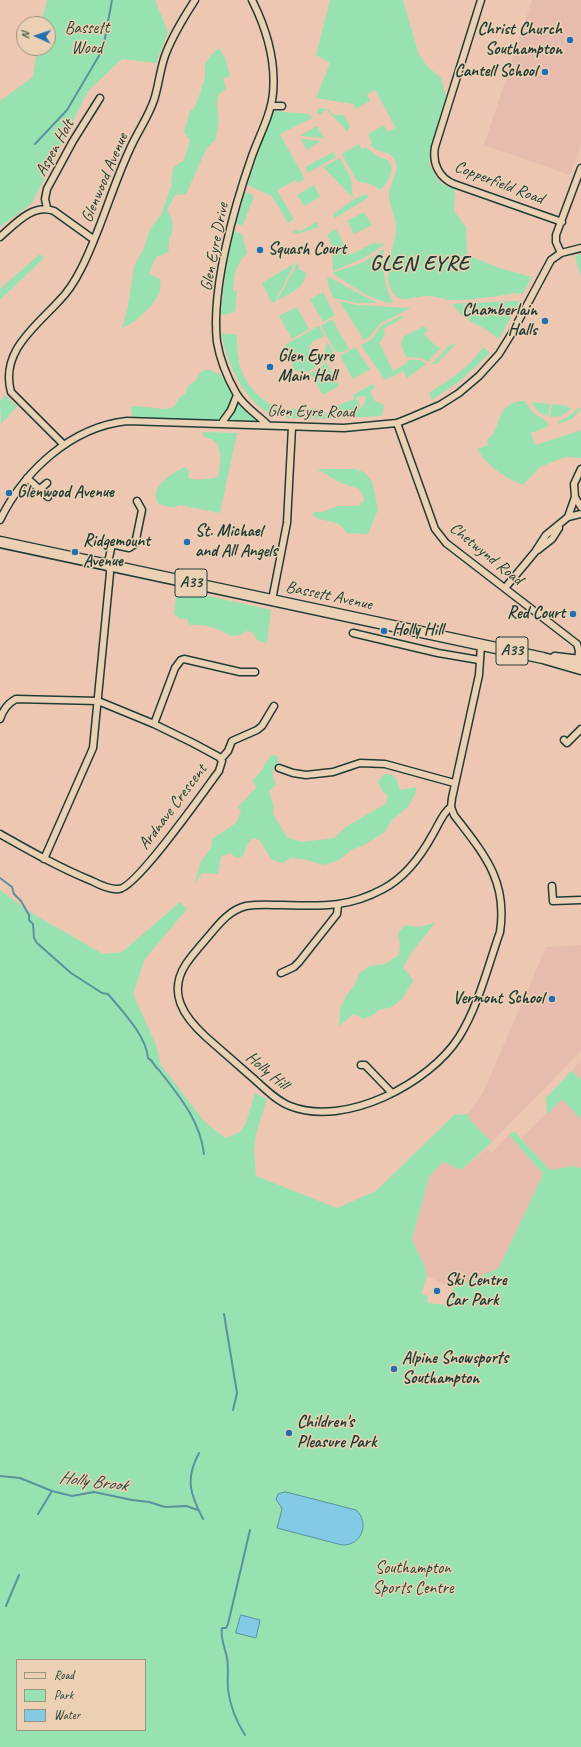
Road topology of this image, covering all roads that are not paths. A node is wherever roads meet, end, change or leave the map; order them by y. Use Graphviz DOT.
graph roads {
  1 [pos="195,0"];
  2 [pos="252,0"];
  3 [pos="481,0"];
  4 [pos="90,99"];
  5 [pos="271,106"];
  6 [pos="282,106"];
  7 [pos="581,168"];
  8 [pos="47,208"];
  9 [pos="562,222"];
  10 [pos="0,237"];
  11 [pos="93,239"];
  12 [pos="581,248"];
  13 [pos="561,253"];
  14 [pos="3,375"];
  15 [pos="237,395"];
  16 [pos="397,422"];
  17 [pos="221,424"];
  18 [pos="268,425"];
  19 [pos="292,427"];
  20 [pos="64,445"];
  21 [pos="581,469"];
  22 [pos="28,478"];
  23 [pos="47,483"];
  24 [pos="40,489"];
  25 [pos="48,497"];
  26 [pos="575,497"];
  27 [pos="137,501"];
  28 [pos="581,506"];
  29 [pos="581,514"];
  30 [pos="568,517"];
  31 [pos="0,520"];
  32 [pos="0,542"];
  33 [pos="109,566"];
  34 [pos="505,588"];
  35 [pos="272,600"];
  36 [pos="353,633"];
  37 [pos="481,645"];
  38 [pos="479,660"];
  39 [pos="580,664"];
  40 [pos="255,672"];
  41 [pos="98,701"];
  42 [pos="274,706"];
  43 [pos="0,719"];
  44 [pos="154,724"];
  45 [pos="581,729"];
  46 [pos="567,743"];
  47 [pos="221,759"];
  48 [pos="279,768"];
  49 [pos="454,783"];
  50 [pos="451,807"];
  51 [pos="0,834"];
  52 [pos="44,859"];
  53 [pos="552,886"];
  54 [pos="581,900"];
  55 [pos="338,905"];
  56 [pos="281,973"];
  57 [pos="361,1064"];
  58 [pos="392,1093"];
  1 -- 11 [label="street, Glenwood Avenue"];
  2 -- 5 [label="street, Glen Eyre Drive"];
  3 -- 9 [label="street, Copperfield Road"];
  4 -- 8 [label="street, Aspen Holt"];
  5 -- 6 [label="street"];
  5 -- 15 [label="street, Glen Eyre Drive"];
  7 -- 9 [label="street"];
  8 -- 10 [label="street"];
  8 -- 11 [label="street"];
  9 -- 13 [label="street"];
  11 -- 14 [label="street, Glenwood Avenue"];
  12 -- 13 [label="street, Glen Eyre Road"];
  13 -- 16 [label="street, Glen Eyre Road"];
  14 -- 20 [label="street, Glenwood Avenue"];
  15 -- 17 [label="street"];
  15 -- 18 [label="street, Glen Eyre Drive"];
  16 -- 19 [label="street, Glen Eyre Road"];
  16 -- 34 [label="street, Chetwynd Road"];
  17 -- 18 [label="street, Glen Eyre Road"];
  17 -- 20 [label="street, Glen Eyre Road"];
  18 -- 19 [label="street, Glen Eyre Road"];
  19 -- 35 [label="street"];
  20 -- 22 [label="street, Glen Eyre Road"];
  21 -- 26 [label="street"];
  22 -- 24 [label="street"];
  22 -- 31 [label="street, Glen Eyre Road"];
  23 -- 24 [label="street"];
  24 -- 25 [label="street"];
  26 -- 28 [label="street"];
  26 -- 30 [label="street"];
  27 -- 33 [label="street"];
  29 -- 30 [label="street"];
  30 -- 34 [label="street"];
  32 -- 33 [label="main road, Bassett Avenue / A33"];
  33 -- 35 [label="main road, Bassett Avenue / A33"];
  33 -- 41 [label="street"];
  34 -- 39 [label="street, Chetwynd Road"];
  35 -- 37 [label="main road, Bassett Avenue / A33"];
  36 -- 38 [label="street, Bassett Avenue"];
  37 -- 38 [label="street, Holly Hill"];
  37 -- 39 [label="main road, Bassett Avenue / A33"];
  38 -- 49 [label="street, Holly Hill"];
  40 -- 44 [label="street"];
  41 -- 43 [label="street"];
  41 -- 44 [label="street, Ardnave Crescent"];
  41 -- 52 [label="street"];
  42 -- 47 [label="street"];
  44 -- 47 [label="street, Ardnave Crescent"];
  45 -- 46 [label="street"];
  47 -- 52 [label="street, Ardnave Crescent"];
  48 -- 49 [label="street"];
  49 -- 50 [label="street, Holly Hill"];
  50 -- 55 [label="street, Holly Hill"];
  50 -- 58 [label="street, Holly Hill"];
  51 -- 52 [label="street, Ardnave Crescent"];
  53 -- 54 [label="street"];
  55 -- 56 [label="street"];
  55 -- 58 [label="street, Holly Hill"];
  57 -- 58 [label="street"];
}
